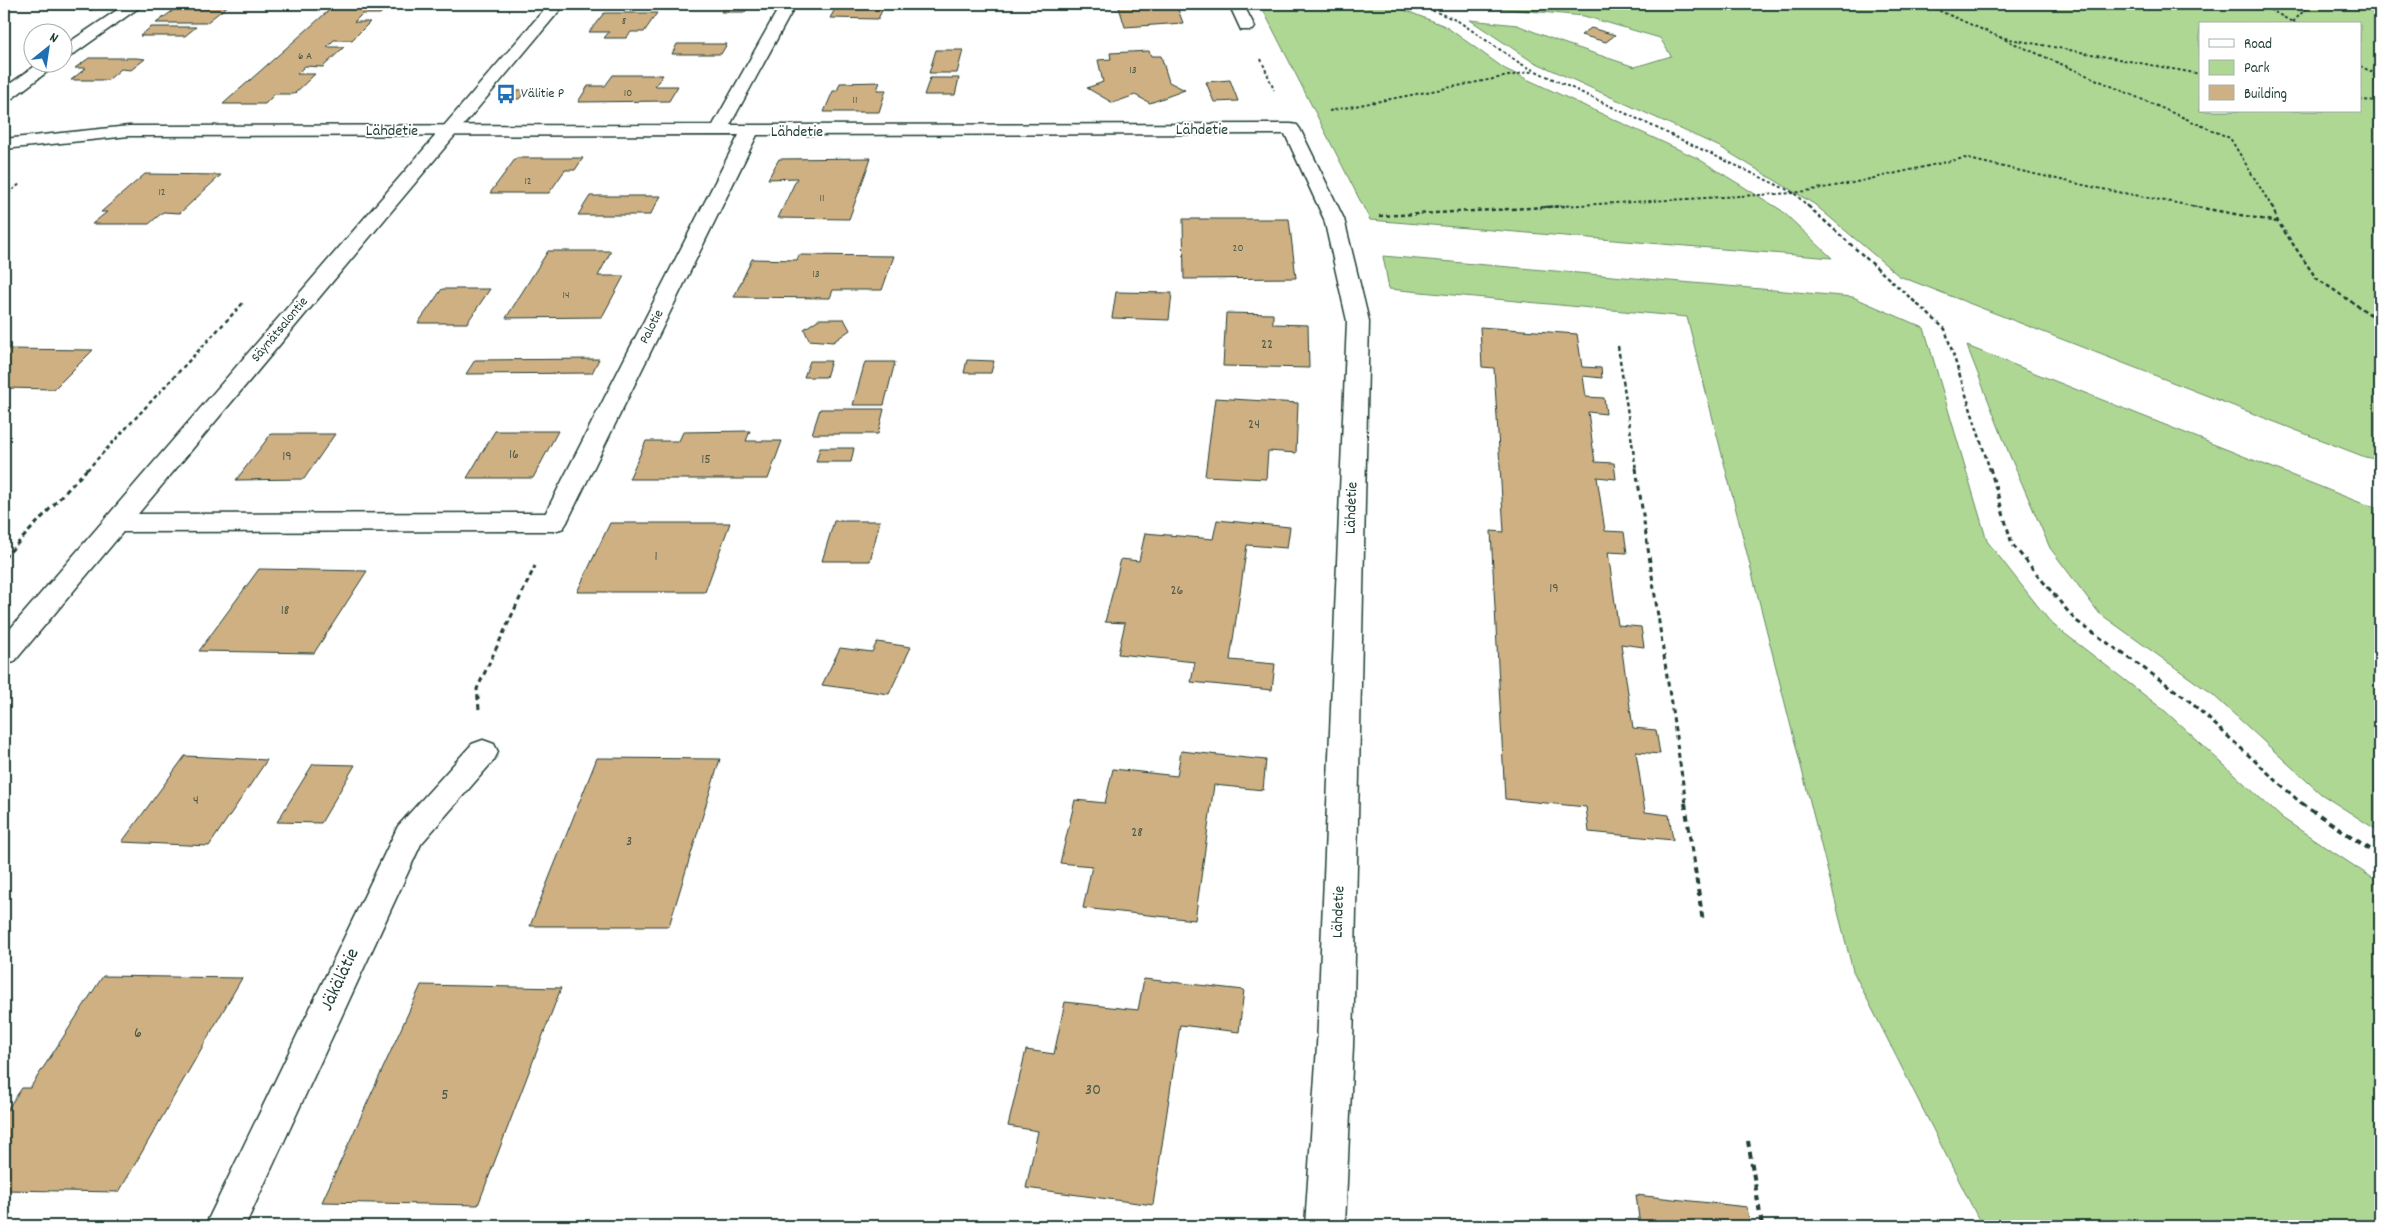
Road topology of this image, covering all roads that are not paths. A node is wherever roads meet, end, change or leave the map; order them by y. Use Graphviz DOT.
graph roads {
  1 [pos="136,4"];
  2 [pos="557,4"];
  3 [pos="788,4"];
  4 [pos="1236,4"];
  5 [pos="1247,27"];
  6 [pos="72,48"];
  7 [pos="38,72"];
  8 [pos="4,96"];
  9 [pos="450,130"];
  10 [pos="718,131"];
  11 [pos="750,132"];
  12 [pos="4,144"];
  13 [pos="116,523"];
  14 [pos="4,655"];
  15 [pos="483,752"];
  16 [pos="225,1226"];
  17 [pos="1325,1226"];
  1 -- 6 [label="street"];
  2 -- 9 [label="street, Säynätsalontie"];
  3 -- 10 [label="street"];
  4 -- 5 [label="street"];
  7 -- 8 [label="street"];
  9 -- 10 [label="street, Lähdetie"];
  9 -- 12 [label="street, Lähdetie"];
  9 -- 13 [label="street, Säynätsalontie"];
  10 -- 11 [label="street, Lähdetie"];
  11 -- 13 [label="street, Palotie"];
  11 -- 17 [label="street, Lähdetie"];
  13 -- 14 [label="street, Säynätsalontie"];
  15 -- 16 [label="street, Jäkälätie"];
}
